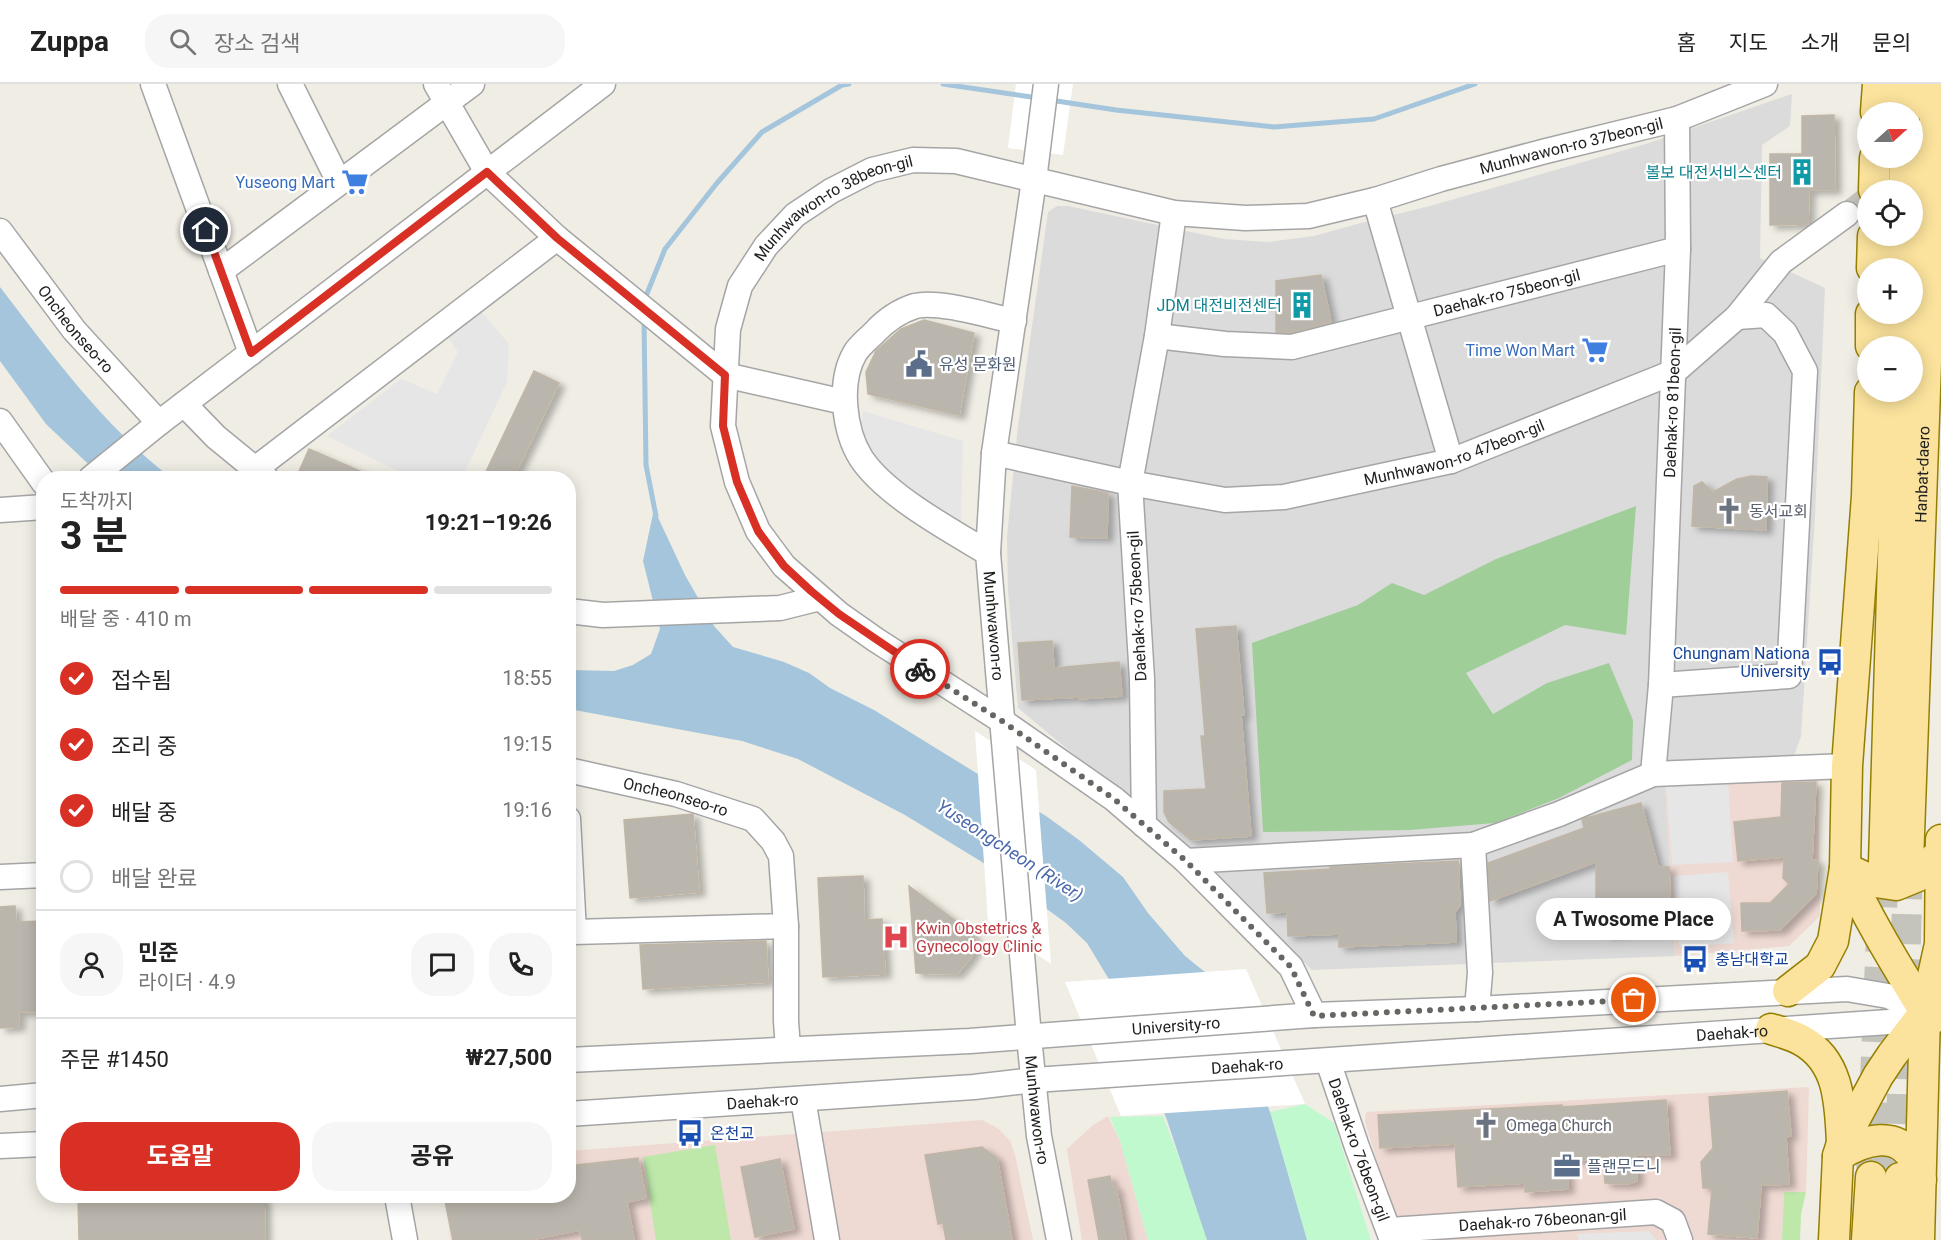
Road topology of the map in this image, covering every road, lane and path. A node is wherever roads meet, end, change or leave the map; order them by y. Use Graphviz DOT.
graph roads {
  1 [pos="153,84"];
  2 [pos="290,84"];
  3 [pos="472,84"];
  4 [pos="603,84"];
  5 [pos="1046,84"];
  6 [pos="1765,84"];
  7 [pos="1878,84"];
  8 [pos="1906,84"];
  9 [pos="1936,84"];
  10 [pos="441,94"];
  11 [pos="1877,102"];
  12 [pos="1906,102"];
  13 [pos="1677,119"];
  14 [pos="487,172"];
  15 [pos="1034,180"];
  16 [pos="339,182"];
  17 [pos="1375,200"];
  18 [pos="1174,213"];
  19 [pos="1847,214"];
  20 [pos="0,231"];
  21 [pos="557,238"];
  22 [pos="1678,249"];
  23 [pos="221,271"];
  24 [pos="1408,317"];
  25 [pos="1737,317"];
  26 [pos="1014,321"];
  27 [pos="1157,336"];
  28 [pos="1923,337"];
  29 [pos="251,353"];
  30 [pos="1674,372"];
  31 [pos="725,375"];
  32 [pos="844,402"];
  33 [pos="1870,402"];
  34 [pos="1898,402"];
  35 [pos="1920,402"];
  36 [pos="184,404"];
  37 [pos="0,421"];
  38 [pos="159,423"];
  39 [pos="994,453"];
  40 [pos="1451,461"];
  41 [pos="100,471"];
  42 [pos="256,471"];
  43 [pos="264,471"];
  44 [pos="36,472"];
  45 [pos="1130,483"];
  46 [pos="36,508"];
  47 [pos="0,510"];
  48 [pos="988,553"];
  49 [pos="820,598"];
  50 [pos="576,612"];
  51 [pos="1661,684"];
  52 [pos="1002,721"];
  53 [pos="1847,766"];
  54 [pos="576,772"];
  55 [pos="1653,774"];
  56 [pos="1144,825"];
  57 [pos="1941,840"];
  58 [pos="1473,845"];
  59 [pos="1941,849"];
  60 [pos="1186,861"];
  61 [pos="1845,868"];
  62 [pos="36,875"];
  63 [pos="0,877"];
  64 [pos="786,926"];
  65 [pos="576,932"];
  66 [pos="1941,946"];
  67 [pos="1788,991"];
  68 [pos="1477,1009"];
  69 [pos="1314,1016"];
  70 [pos="1936,1016"];
  71 [pos="1771,1029"];
  72 [pos="1029,1037"];
  73 [pos="788,1049"];
  74 [pos="576,1060"];
  75 [pos="1328,1061"];
  76 [pos="1034,1080"];
  77 [pos="36,1096"];
  78 [pos="0,1099"];
  79 [pos="803,1099"];
  80 [pos="576,1113"];
  81 [pos="36,1144"];
  82 [pos="0,1146"];
  83 [pos="1840,1150"];
  84 [pos="1897,1178"];
  85 [pos="398,1203"];
  86 [pos="1391,1235"];
  87 [pos="405,1240"];
  88 [pos="827,1240"];
  89 [pos="1059,1240"];
  90 [pos="1680,1240"];
  91 [pos="1834,1240"];
  92 [pos="1867,1240"];
  93 [pos="1896,1240"];
  94 [pos="1919,1240"];
  1 -- 23 [label="street"];
  2 -- 16 [label="street"];
  3 -- 10 [label="street"];
  4 -- 14 [label="street"];
  5 -- 15 [label="street, Munhwawon-ro"];
  6 -- 13 [label="street, Munhwawon-ro 37beon-gil"];
  7 -- 11 [label="main road"];
  8 -- 12 [label="main road"];
  9 -- 28 [label="main road, Hanbat-daero"];
  10 -- 14 [label="street"];
  10 -- 16 [label="street"];
  13 -- 17 [label="street, Munhwawon-ro 37beon-gil"];
  13 -- 22 [label="street, Daehak-ro 81beon-gil"];
  14 -- 21 [label="street"];
  14 -- 29 [label="street"];
  15 -- 18 [label="street, Munhwawon-ro 37beon-gil"];
  15 -- 26 [label="street, Munhwawon-ro"];
  15 -- 31 [label="street, Munhwawon-ro 38beon-gil"];
  16 -- 23 [label="street"];
  17 -- 18 [label="street, Munhwawon-ro 37beon-gil"];
  17 -- 24 [label="street"];
  18 -- 27 [label="street, Daehak-ro 75beon-gil"];
  19 -- 25 [label="street, Munhwawon-ro 47beon-gil"];
  20 -- 38 [label="street, Oncheonseo-ro"];
  21 -- 31 [label="street"];
  21 -- 43 [label="street"];
  22 -- 24 [label="street, Daehak-ro 75beon-gil"];
  22 -- 30 [label="street, Daehak-ro 81beon-gil"];
  23 -- 29 [label="street"];
  24 -- 27 [label="street, Daehak-ro 75beon-gil"];
  24 -- 40 [label="street"];
  25 -- 30 [label="street, Munhwawon-ro 47beon-gil"];
  25 -- 51 [label="street"];
  26 -- 32 [label="street"];
  26 -- 39 [label="street, Munhwawon-ro"];
  27 -- 45 [label="street, Daehak-ro 75beon-gil"];
  29 -- 36 [label="street"];
  30 -- 40 [label="street, Munhwawon-ro 47beon-gil"];
  30 -- 51 [label="street, Daehak-ro 81beon-gil"];
  31 -- 32 [label="street"];
  31 -- 49 [label="street, Munhwawon-ro 38beon-gil"];
  32 -- 48 [label="street"];
  33 -- 53 [label="main road"];
  34 -- 35 [label="main road, Hanbat-daero"];
  36 -- 38 [label="street"];
  36 -- 42 [label="street"];
  37 -- 44 [label="street"];
  38 -- 41 [label="street"];
  39 -- 45 [label="street, Munhwawon-ro 47beon-gil"];
  39 -- 48 [label="street, Munhwawon-ro"];
  40 -- 45 [label="street, Munhwawon-ro 47beon-gil"];
  45 -- 56 [label="street, Daehak-ro 75beon-gil"];
  46 -- 47 [label="street"];
  48 -- 52 [label="street, Munhwawon-ro"];
  49 -- 50 [label="street"];
  49 -- 52 [label="street, Munhwawon-ro 38beon-gil"];
  51 -- 55 [label="street, Daehak-ro 81beon-gil"];
  52 -- 56 [label="street, Munhwawon-ro 38beon-gil"];
  52 -- 72 [label="street, Munhwawon-ro"];
  53 -- 55 [label="street"];
  53 -- 61 [label="main road"];
  54 -- 64 [label="street, Oncheonseo-ro"];
  55 -- 58 [label="street"];
  56 -- 60 [label="street"];
  57 -- 59 [label="main road"];
  58 -- 60 [label="street"];
  58 -- 68 [label="street"];
  59 -- 61 [label="main road"];
  59 -- 66 [label="main road"];
  60 -- 69 [label="street"];
  61 -- 67 [label="main road"];
  61 -- 70 [label="main road"];
  62 -- 63 [label="street"];
  64 -- 65 [label="street"];
  64 -- 73 [label="street"];
  66 -- 70 [label="main road"];
  67 -- 68 [label="street"];
  67 -- 70 [label="street"];
  68 -- 69 [label="street"];
  69 -- 72 [label="street, University-ro"];
  70 -- 71 [label="street, Daehak-ro"];
  70 -- 83 [label="main road"];
  70 -- 84 [label="main road"];
  71 -- 75 [label="street, Daehak-ro"];
  71 -- 83 [label="main road"];
  72 -- 73 [label="street"];
  72 -- 76 [label="street, Munhwawon-ro"];
  73 -- 74 [label="street"];
  75 -- 76 [label="street, Daehak-ro"];
  75 -- 86 [label="street, Daehak-ro 76beon-gil"];
  76 -- 79 [label="street, Daehak-ro"];
  76 -- 89 [label="street, Munhwawon-ro"];
  77 -- 78 [label="street"];
  79 -- 80 [label="street, Daehak-ro"];
  79 -- 88 [label="street"];
  81 -- 82 [label="street"];
  83 -- 84 [label="main road"];
  83 -- 91 [label="main road"];
  84 -- 92 [label="main road"];
  84 -- 93 [label="main road"];
  84 -- 94 [label="main road"];
  85 -- 87 [label="street"];
  86 -- 90 [label="street, Daehak-ro 76beonan-gil"];
}
